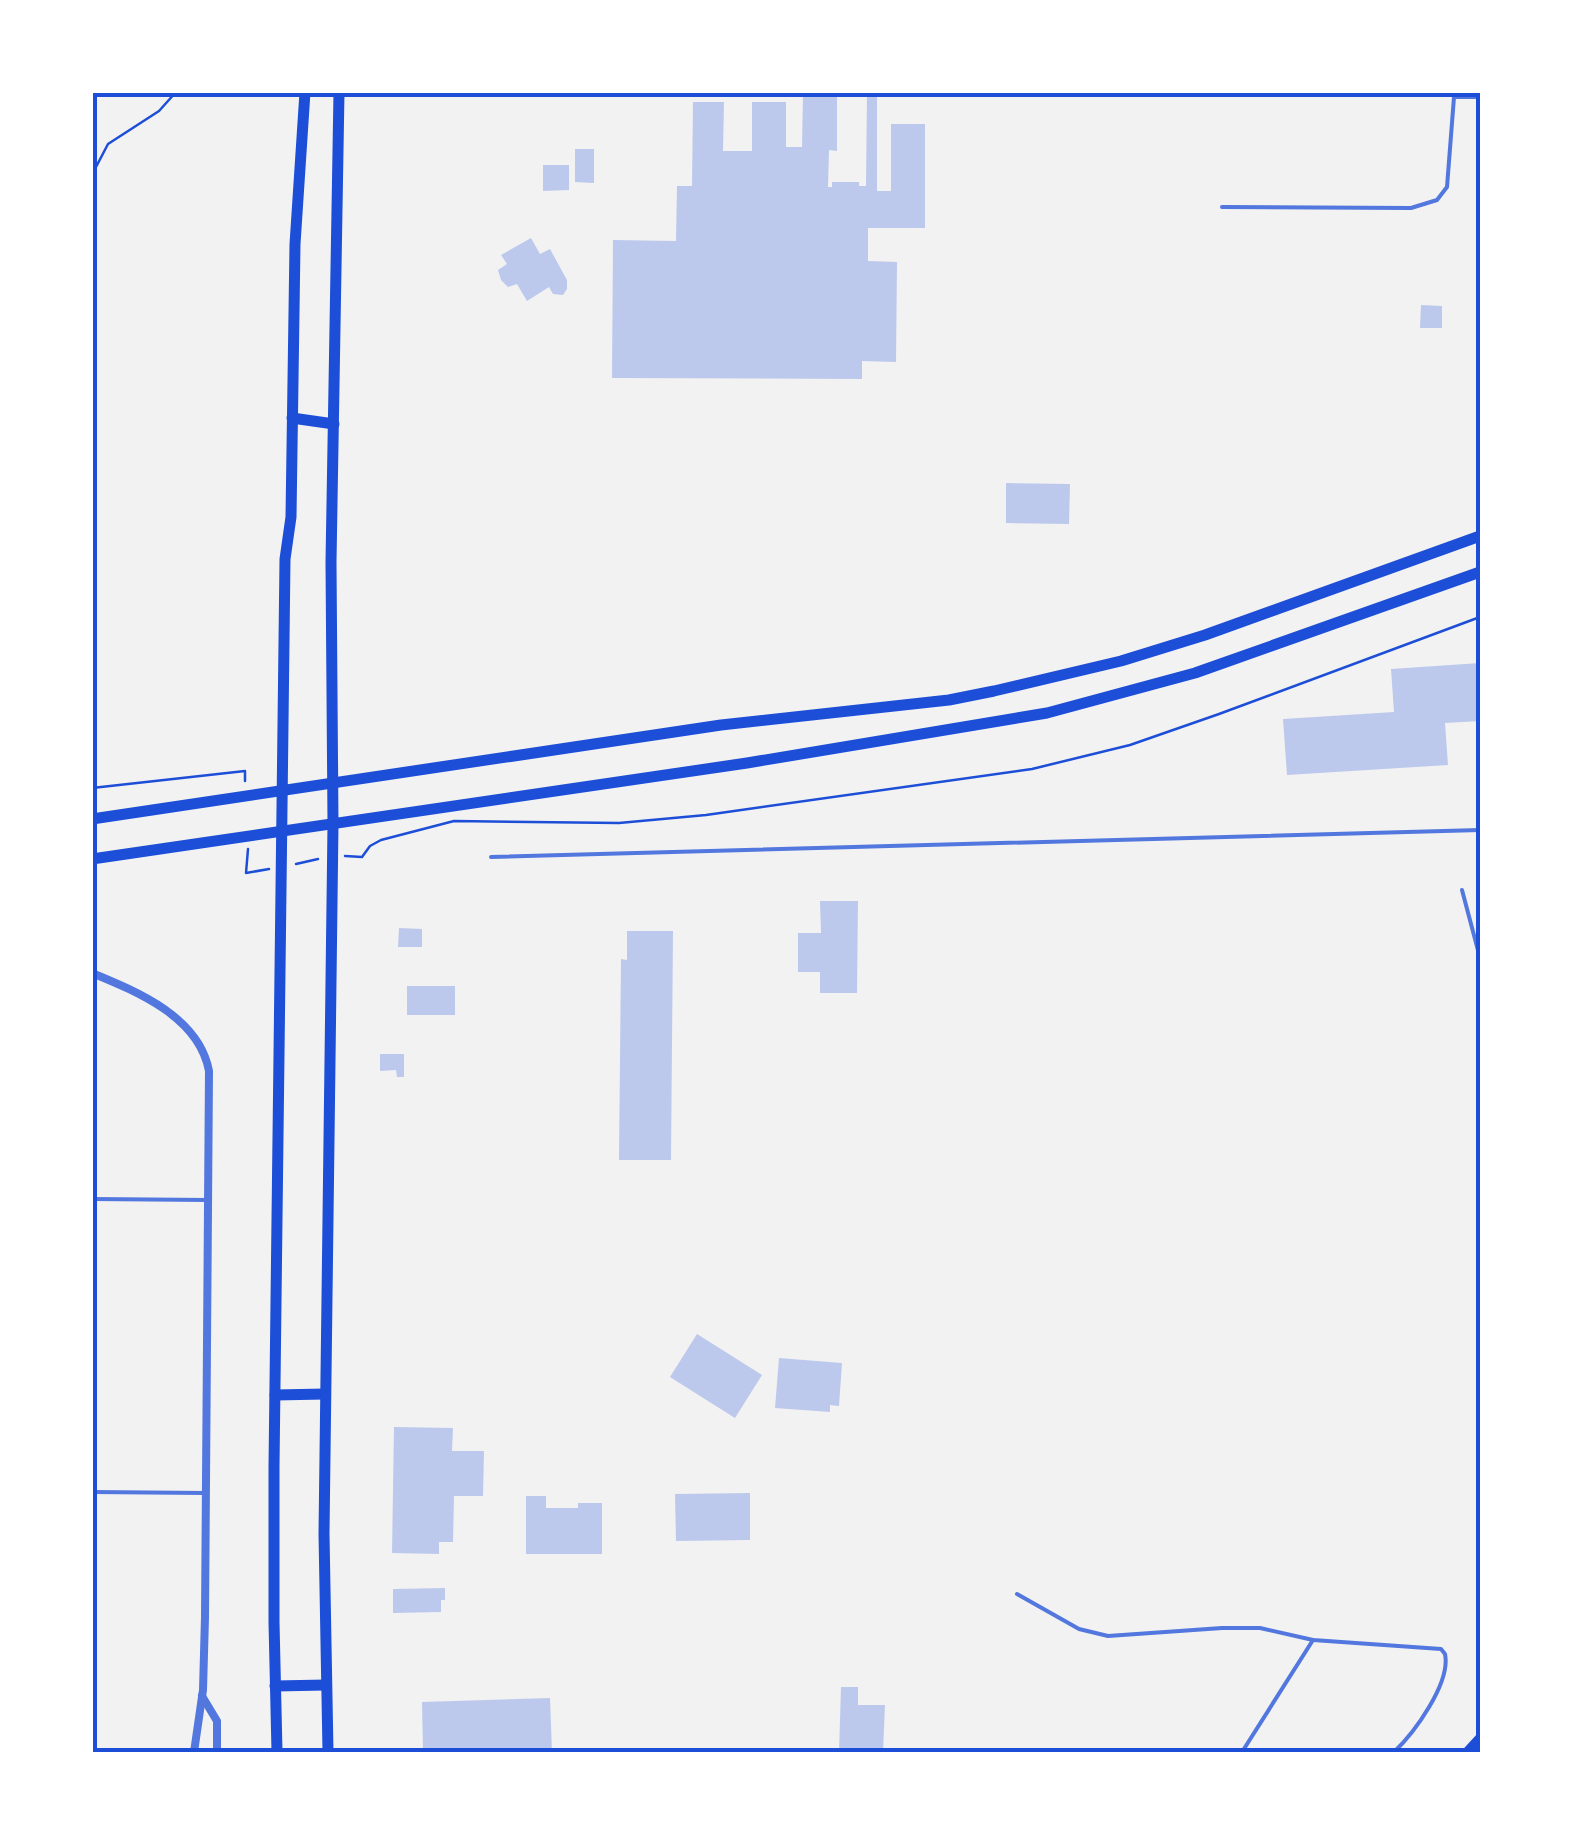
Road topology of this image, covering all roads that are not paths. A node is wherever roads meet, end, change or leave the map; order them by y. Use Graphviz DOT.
graph roads {
  1 [pos="305,92"];
  2 [pos="338,92"];
  3 [pos="1480,96"];
  4 [pos="1222,207"];
  5 [pos="292,418"];
  6 [pos="334,424"];
  7 [pos="1480,536"];
  8 [pos="1480,572"];
  9 [pos="333,784"];
  10 [pos="282,791"];
  11 [pos="92,819"];
  12 [pos="333,824"];
  13 [pos="1480,830"];
  14 [pos="282,831"];
  15 [pos="490,857"];
  16 [pos="92,860"];
  17 [pos="1462,890"];
  18 [pos="1480,958"];
  19 [pos="92,973"];
  20 [pos="92,1198"];
  21 [pos="209,1200"];
  22 [pos="325,1394"];
  23 [pos="274,1395"];
  24 [pos="92,1492"];
  25 [pos="205,1494"];
  26 [pos="1017,1594"];
  27 [pos="1312,1640"];
  28 [pos="326,1684"];
  29 [pos="275,1686"];
  30 [pos="202,1696"];
  31 [pos="1480,1740"];
  32 [pos="194,1752"];
  33 [pos="216,1752"];
  34 [pos="277,1752"];
  35 [pos="328,1752"];
  36 [pos="1242,1752"];
  37 [pos="1394,1752"];
  38 [pos="1468,1752"];
  1 -- 5 [label="main road"];
  2 -- 6 [label="main road"];
  3 -- 4 [label="lane"];
  5 -- 6 [label="main road"];
  5 -- 10 [label="main road"];
  6 -- 9 [label="main road"];
  7 -- 9 [label="main road"];
  8 -- 12 [label="main road"];
  9 -- 10 [label="main road"];
  9 -- 12 [label="main road"];
  10 -- 11 [label="main road"];
  10 -- 14 [label="main road"];
  12 -- 14 [label="main road"];
  12 -- 22 [label="main road"];
  13 -- 15 [label="lane"];
  14 -- 16 [label="main road"];
  14 -- 23 [label="main road"];
  17 -- 18 [label="lane"];
  19 -- 21 [label="street"];
  20 -- 21 [label="lane"];
  21 -- 25 [label="street"];
  22 -- 23 [label="main road"];
  22 -- 28 [label="main road"];
  23 -- 29 [label="main road"];
  24 -- 25 [label="lane"];
  25 -- 30 [label="street"];
  26 -- 27 [label="lane"];
  27 -- 36 [label="lane"];
  27 -- 37 [label="lane"];
  28 -- 29 [label="main road"];
  28 -- 35 [label="main road"];
  29 -- 34 [label="main road"];
  30 -- 32 [label="street"];
  30 -- 33 [label="street"];
  31 -- 38 [label="main road"];
}
